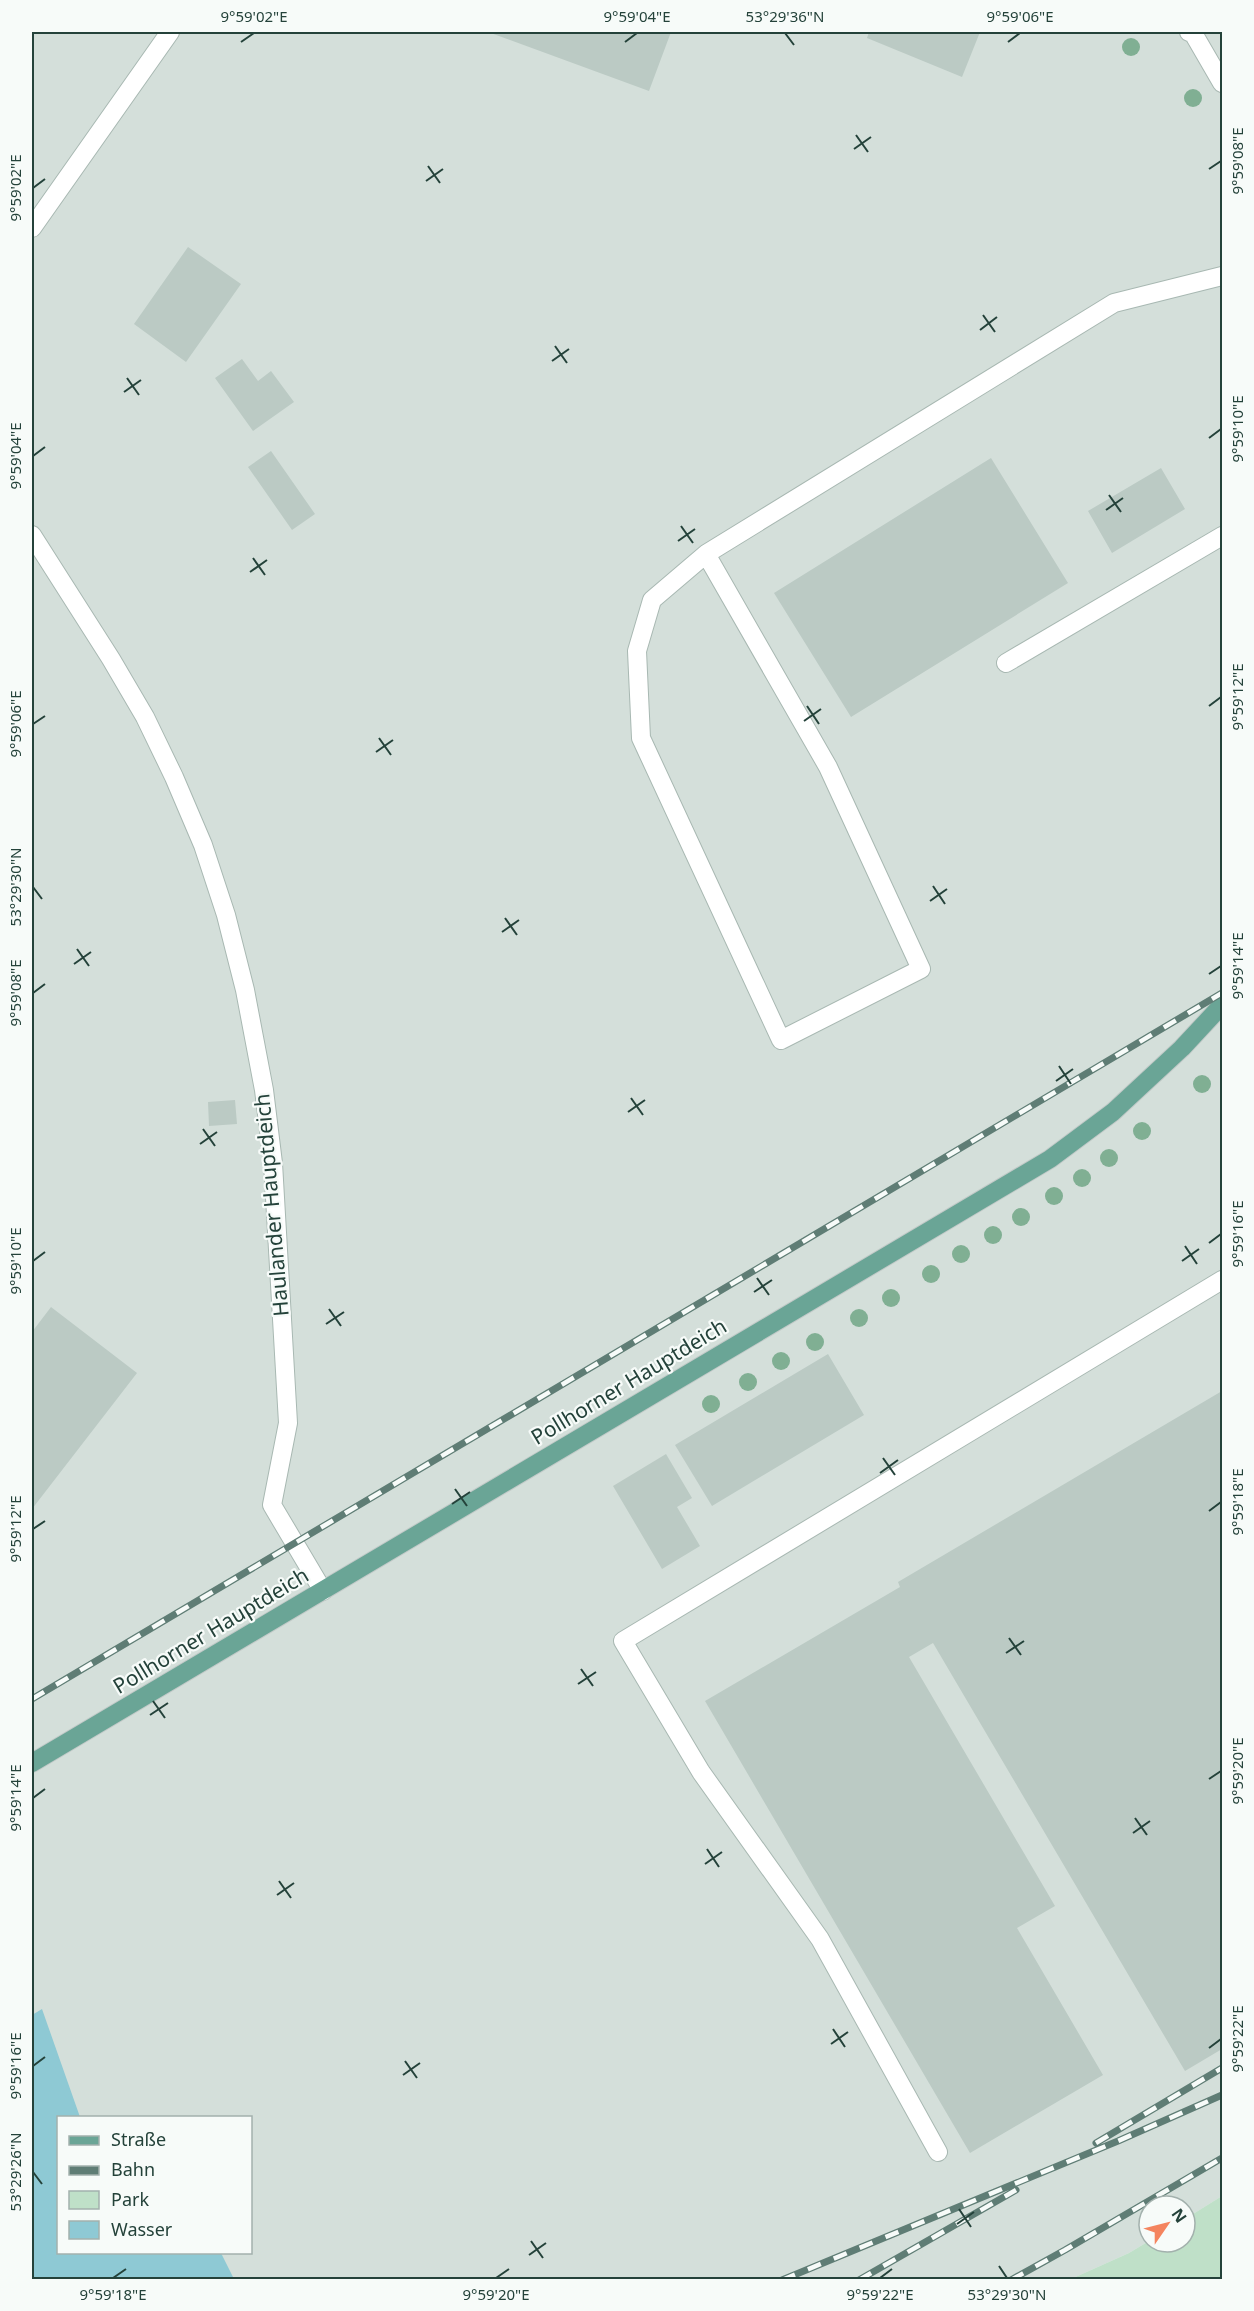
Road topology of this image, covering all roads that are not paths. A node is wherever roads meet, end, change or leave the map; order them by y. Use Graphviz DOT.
graph roads {
  1 [pos="170,32"];
  2 [pos="1189,32"];
  3 [pos="1222,82"];
  4 [pos="32,228"];
  5 [pos="1222,276"];
  6 [pos="32,536"];
  7 [pos="1222,536"];
  8 [pos="706,554"];
  9 [pos="1006,663"];
  10 [pos="1222,1005"];
  11 [pos="1222,1280"];
  12 [pos="323,1591"];
  13 [pos="32,1763"];
  14 [pos="938,2152"];
  1 -- 4 [label="street"];
  2 -- 3 [label="street"];
  5 -- 8 [label="street"];
  6 -- 12 [label="street, Haulander Hauptdeich"];
  7 -- 9 [label="street"];
  8 -- 8 [label="street"];
  10 -- 12 [label="main road, Pollhorner Hauptdeich"];
  11 -- 14 [label="street"];
  12 -- 13 [label="main road, Pollhorner Hauptdeich"];
}
